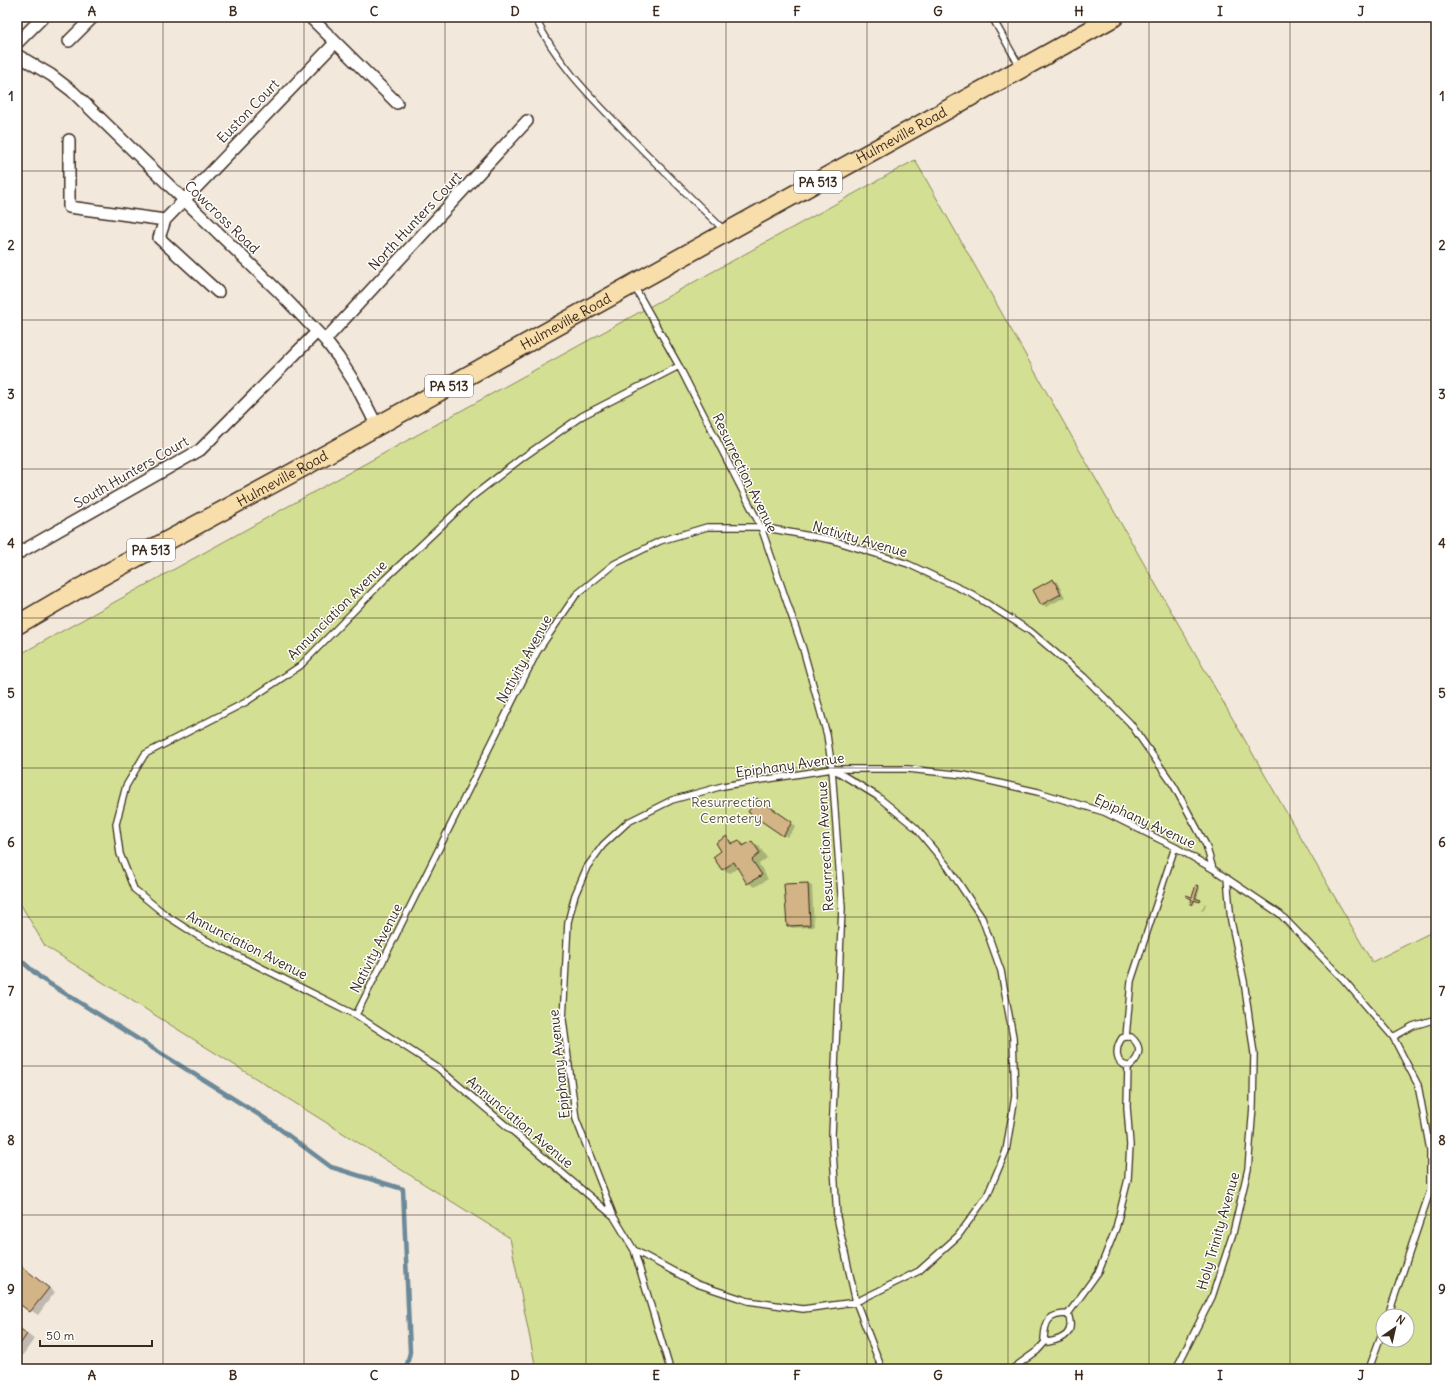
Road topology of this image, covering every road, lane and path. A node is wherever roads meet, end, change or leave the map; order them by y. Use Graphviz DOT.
graph roads {
  1 [pos="44,17"];
  2 [pos="93,17"];
  3 [pos="310,17"];
  4 [pos="534,17"];
  5 [pos="992,17"];
  6 [pos="1114,17"];
  7 [pos="69,41"];
  8 [pos="17,43"];
  9 [pos="335,43"];
  10 [pos="17,55"];
  11 [pos="1022,68"];
  12 [pos="397,104"];
  13 [pos="527,121"];
  14 [pos="69,140"];
  15 [pos="183,200"];
  16 [pos="165,220"];
  17 [pos="726,232"];
  18 [pos="632,284"];
  19 [pos="218,292"];
  20 [pos="321,336"];
  21 [pos="679,366"];
  22 [pos="378,426"];
  23 [pos="761,527"];
  24 [pos="17,554"];
  25 [pos="17,625"];
  26 [pos="832,769"];
  27 [pos="1175,847"];
  28 [pos="1213,869"];
  29 [pos="1227,878"];
  30 [pos="356,1015"];
  31 [pos="1436,1019"];
  32 [pos="1126,1036"];
  33 [pos="1393,1037"];
  34 [pos="1128,1066"];
  35 [pos="614,1217"];
  36 [pos="634,1250"];
  37 [pos="856,1302"];
  38 [pos="1391,1308"];
  39 [pos="1068,1314"];
  40 [pos="1046,1341"];
  41 [pos="1377,1348"];
  42 [pos="670,1369"];
  43 [pos="882,1369"];
  44 [pos="1012,1369"];
  45 [pos="1176,1369"];
  46 [pos="1369,1369"];
  1 -- 8 [label="street"];
  2 -- 7 [label="street"];
  3 -- 9 [label="street"];
  4 -- 17 [label="lane"];
  5 -- 11 [label="lane"];
  6 -- 11 [label="main road, Hulmeville Road / PA 513"];
  9 -- 12 [label="street"];
  9 -- 15 [label="street, Euston Court"];
  10 -- 15 [label="street, Cowcross Road"];
  11 -- 17 [label="main road, Hulmeville Road / PA 513"];
  13 -- 20 [label="street, North Hunters Court"];
  14 -- 16 [label="street"];
  15 -- 16 [label="street, Euston Court"];
  15 -- 20 [label="street, Cowcross Road"];
  16 -- 19 [label="street"];
  17 -- 18 [label="main road, Hulmeville Road / PA 513"];
  18 -- 21 [label="lane, Resurrection Avenue"];
  18 -- 22 [label="main road, Hulmeville Road / PA 513"];
  20 -- 22 [label="street, Cowcross Road"];
  20 -- 24 [label="street, South Hunters Court"];
  21 -- 23 [label="lane, Resurrection Avenue"];
  21 -- 30 [label="lane, Annunciation Avenue"];
  22 -- 25 [label="main road, Hulmeville Road / PA 513"];
  23 -- 26 [label="lane, Resurrection Avenue"];
  23 -- 28 [label="lane, Nativity Avenue"];
  23 -- 30 [label="lane, Nativity Avenue"];
  26 -- 27 [label="lane, Epiphany Avenue"];
  26 -- 35 [label="lane, Epiphany Avenue"];
  26 -- 37 [label="lane, Resurrection Avenue"];
  26 -- 37 [label="lane"];
  27 -- 28 [label="lane, Epiphany Avenue"];
  27 -- 32 [label="lane"];
  28 -- 29 [label="lane, Epiphany Avenue"];
  29 -- 33 [label="lane, Epiphany Avenue"];
  29 -- 45 [label="lane, Holy Trinity Avenue"];
  30 -- 35 [label="lane, Annunciation Avenue"];
  31 -- 33 [label="lane"];
  32 -- 34 [label="lane"];
  32 -- 34 [label="lane"];
  33 -- 38 [label="lane, Epiphany Avenue"];
  34 -- 39 [label="lane"];
  35 -- 36 [label="lane"];
  36 -- 37 [label="lane"];
  36 -- 42 [label="lane"];
  37 -- 43 [label="lane, Resurrection Avenue"];
  39 -- 40 [label="lane"];
  39 -- 40 [label="lane"];
  40 -- 44 [label="lane"];
  41 -- 46 [label="lane"];
}
